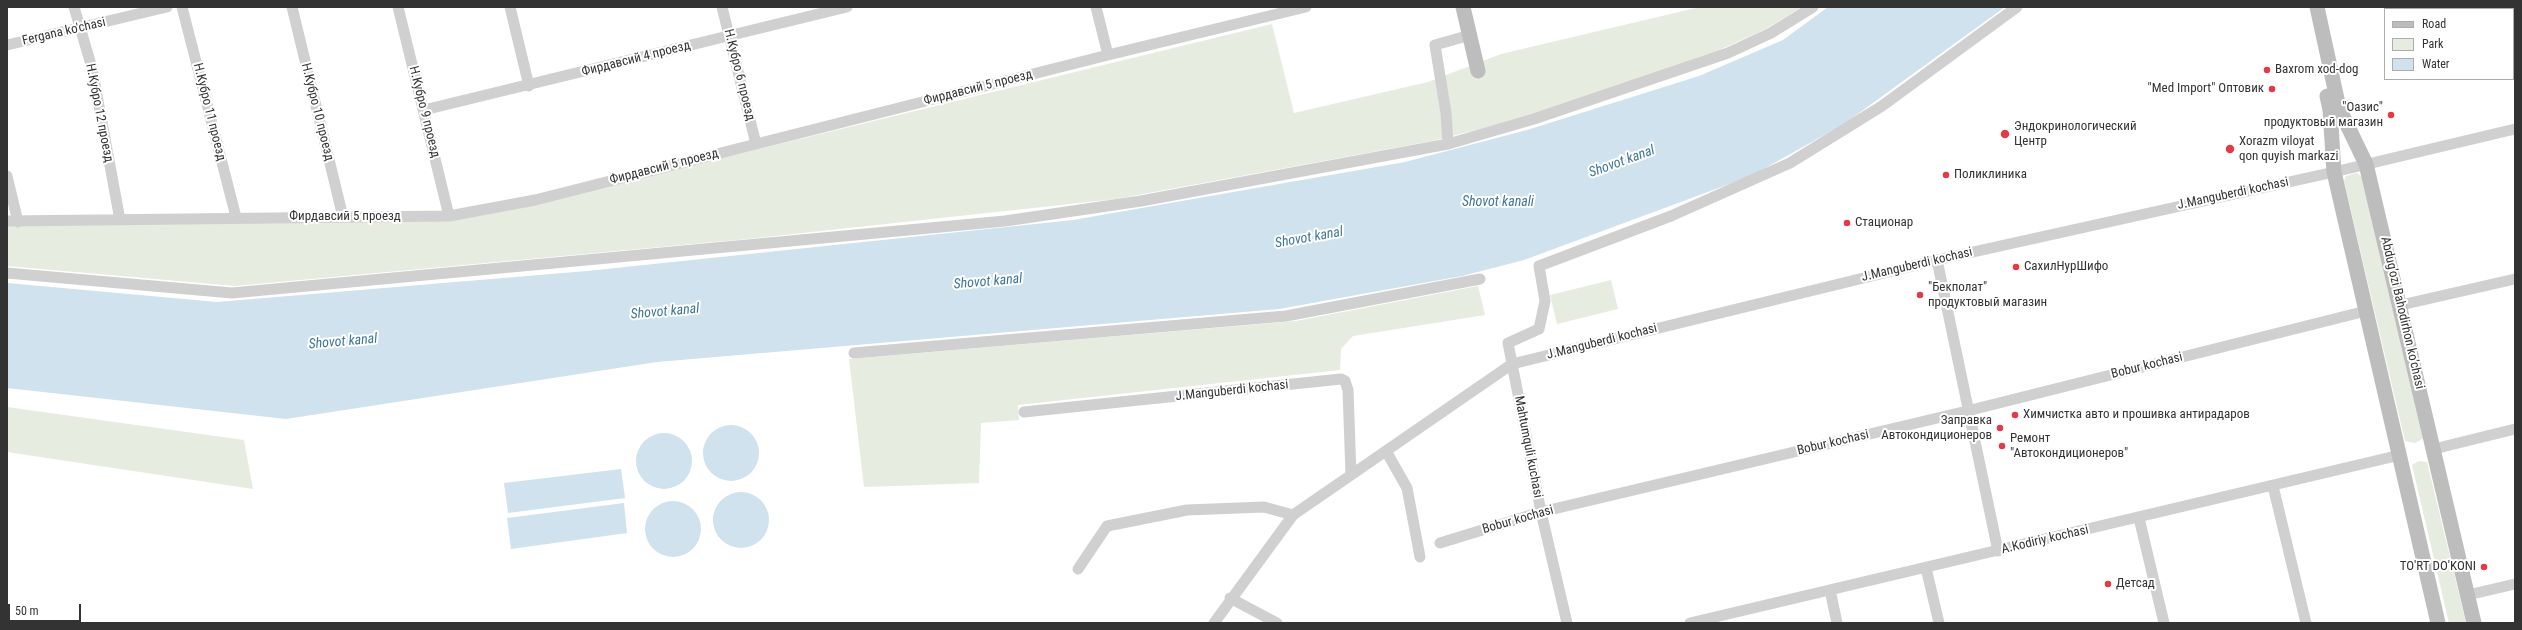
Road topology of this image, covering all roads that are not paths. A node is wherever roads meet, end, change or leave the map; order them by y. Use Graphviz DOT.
graph roads {
  1 [pos="74,7"];
  2 [pos="167,7"];
  3 [pos="182,7"];
  4 [pos="292,7"];
  5 [pos="398,7"];
  6 [pos="510,7"];
  7 [pos="722,7"];
  8 [pos="847,7"];
  9 [pos="1096,7"];
  10 [pos="1306,7"];
  11 [pos="1463,7"];
  12 [pos="1814,7"];
  13 [pos="2017,7"];
  14 [pos="2308,7"];
  15 [pos="2317,7"];
  16 [pos="79,28"];
  17 [pos="1470,35"];
  18 [pos="729,36"];
  19 [pos="7,45"];
  20 [pos="1108,55"];
  21 [pos="1478,71"];
  22 [pos="530,86"];
  23 [pos="424,110"];
  24 [pos="2515,129"];
  25 [pos="756,144"];
  26 [pos="1448,144"];
  27 [pos="2366,164"];
  28 [pos="2334,172"];
  29 [pos="7,176"];
  30 [pos="449,216"];
  31 [pos="236,217"];
  32 [pos="343,217"];
  33 [pos="120,220"];
  34 [pos="7,221"];
  35 [pos="18,222"];
  36 [pos="1937,260"];
  37 [pos="7,273"];
  38 [pos="1480,279"];
  39 [pos="2515,279"];
  40 [pos="2401,305"];
  41 [pos="2366,311"];
  42 [pos="854,352"];
  43 [pos="1512,364"];
  44 [pos="1967,411"];
  45 [pos="1024,412"];
  46 [pos="2515,429"];
  47 [pos="2434,448"];
  48 [pos="1386,451"];
  49 [pos="2400,455"];
  50 [pos="1351,476"];
  51 [pos="2273,486"];
  52 [pos="1541,512"];
  53 [pos="1293,515"];
  54 [pos="2138,518"];
  55 [pos="1440,543"];
  56 [pos="1998,551"];
  57 [pos="1420,557"];
  58 [pos="1926,568"];
  59 [pos="1078,569"];
  60 [pos="2515,584"];
  61 [pos="1830,590"];
  62 [pos="2468,594"];
  63 [pos="1230,598"];
  64 [pos="1715,620"];
  65 [pos="1214,623"];
  66 [pos="1277,623"];
  67 [pos="1567,623"];
  68 [pos="1690,623"];
  69 [pos="1837,623"];
  70 [pos="1939,623"];
  71 [pos="2164,623"];
  72 [pos="2306,623"];
  73 [pos="2438,623"];
  74 [pos="2474,623"];
  1 -- 16 [label="street, Н.Кубро 12 проезд"];
  2 -- 16 [label="street, Fergana ko'chasi"];
  3 -- 31 [label="street, Н.Кубро 11 проезд"];
  4 -- 32 [label="street, Н.Кубро 10 проезд"];
  5 -- 23 [label="street, Н.Кубро 9 проезд"];
  6 -- 22 [label="street"];
  7 -- 18 [label="street, Н.Кубро 6 проезд"];
  8 -- 18 [label="street, Фирдавсий 4 проезд"];
  9 -- 20 [label="street"];
  10 -- 20 [label="street, Фирдавсий 5 проезд"];
  11 -- 17 [label="main road"];
  12 -- 26 [label="street"];
  13 -- 43 [label="street, Mahtumquli kuchasi"];
  14 -- 28 [label="main road"];
  15 -- 27 [label="main road, Abdug’ozi Bahodirhon ko’chasi"];
  16 -- 19 [label="street, Fergana ko'chasi"];
  16 -- 33 [label="street, Н.Кубро 12 проезд"];
  17 -- 21 [label="main road"];
  17 -- 26 [label="street"];
  18 -- 22 [label="street, Фирдавсий 4 проезд"];
  18 -- 25 [label="street, Н.Кубро 6 проезд"];
  20 -- 25 [label="street, Фирдавсий 5 проезд"];
  22 -- 23 [label="street, Фирдавсий 4 проезд"];
  23 -- 30 [label="street, Н.Кубро 9 проезд"];
  24 -- 27 [label="street, J.Manguberdi kochasi"];
  25 -- 30 [label="street, Фирдавсий 5 проезд"];
  26 -- 37 [label="street"];
  27 -- 28 [label="street, J.Manguberdi kochasi"];
  27 -- 40 [label="main road, Abdug’ozi Bahodirhon ko’chasi"];
  28 -- 36 [label="street, J.Manguberdi kochasi"];
  28 -- 41 [label="main road"];
  29 -- 35 [label="street"];
  30 -- 32 [label="street, Фирдавсий 5 проезд"];
  31 -- 32 [label="street, Фирдавсий 5 проезд"];
  31 -- 33 [label="street, Фирдавсий 5 проезд"];
  33 -- 35 [label="street, Фирдавсий 5 проезд"];
  34 -- 35 [label="street, Фирдавсий 5 проезд"];
  36 -- 43 [label="street, J.Manguberdi kochasi"];
  36 -- 44 [label="street"];
  38 -- 42 [label="street"];
  39 -- 40 [label="street"];
  40 -- 47 [label="main road, Abdug’ozi Bahodirhon ko’chasi"];
  41 -- 44 [label="street, Bobur kochasi"];
  41 -- 49 [label="main road"];
  43 -- 48 [label="street, J.Manguberdi kochasi"];
  43 -- 52 [label="street, Mahtumquli kuchasi"];
  44 -- 52 [label="street, Bobur kochasi"];
  44 -- 56 [label="street"];
  45 -- 50 [label="street, J.Manguberdi kochasi"];
  46 -- 47 [label="street"];
  47 -- 62 [label="main road, Abdug’ozi Bahodirhon ko’chasi"];
  48 -- 50 [label="street, J.Manguberdi kochasi"];
  48 -- 57 [label="street"];
  49 -- 51 [label="street, A.Kodiriy kochasi"];
  49 -- 73 [label="main road"];
  50 -- 53 [label="street, J.Manguberdi kochasi"];
  51 -- 54 [label="street, A.Kodiriy kochasi"];
  51 -- 72 [label="street"];
  52 -- 55 [label="street, Bobur kochasi"];
  52 -- 67 [label="street, Mahtumquli kuchasi"];
  53 -- 59 [label="street"];
  53 -- 63 [label="street, J.Manguberdi kochasi"];
  54 -- 56 [label="street, A.Kodiriy kochasi"];
  54 -- 71 [label="street"];
  56 -- 58 [label="street, A.Kodiriy kochasi"];
  58 -- 61 [label="street, A.Kodiriy kochasi"];
  58 -- 70 [label="street"];
  60 -- 62 [label="street"];
  61 -- 64 [label="street, A.Kodiriy kochasi"];
  61 -- 69 [label="street"];
  62 -- 74 [label="main road, Abdug’ozi Bahodirhon ko’chasi"];
  63 -- 65 [label="street, J.Manguberdi kochasi"];
  63 -- 66 [label="street"];
  64 -- 68 [label="street, A.Kodiriy kochasi"];
}
